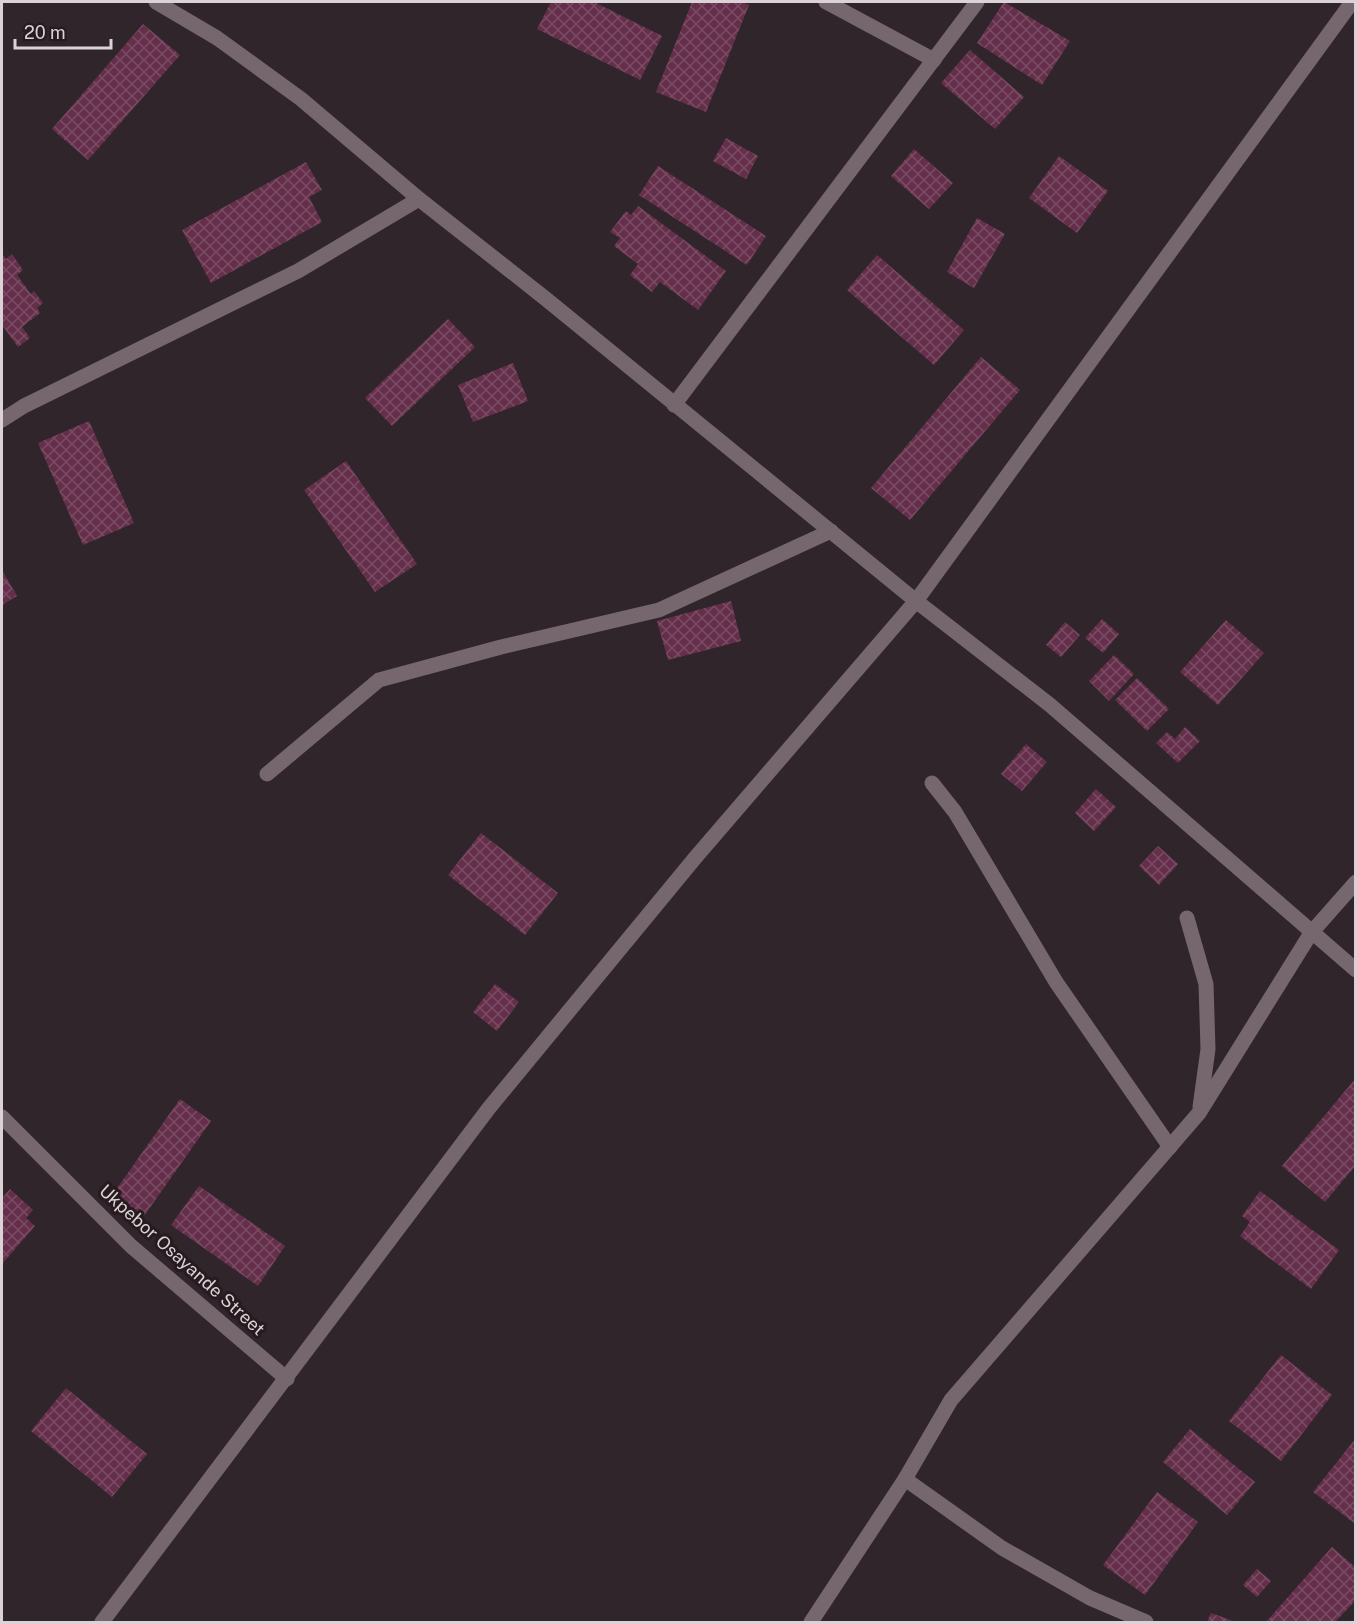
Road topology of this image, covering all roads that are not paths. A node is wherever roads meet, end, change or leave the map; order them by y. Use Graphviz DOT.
graph roads {
  1 [pos="156,2"];
  2 [pos="826,2"];
  3 [pos="977,2"];
  4 [pos="1352,2"];
  5 [pos="934,60"];
  6 [pos="419,200"];
  7 [pos="674,405"];
  8 [pos="2,420"];
  9 [pos="831,531"];
  10 [pos="916,601"];
  11 [pos="267,774"];
  12 [pos="932,783"];
  13 [pos="1356,882"];
  14 [pos="1187,918"];
  15 [pos="1311,933"];
  16 [pos="1356,970"];
  17 [pos="1199,1113"];
  18 [pos="2,1117"];
  19 [pos="1170,1147"];
  20 [pos="287,1379"];
  21 [pos="905,1479"];
  22 [pos="102,1623"];
  23 [pos="811,1623"];
  24 [pos="1146,1623"];
  1 -- 6 [label="street"];
  2 -- 5 [label="street"];
  3 -- 5 [label="street"];
  4 -- 10 [label="street"];
  5 -- 7 [label="street"];
  6 -- 7 [label="street"];
  6 -- 8 [label="street"];
  7 -- 9 [label="street"];
  9 -- 10 [label="street"];
  9 -- 11 [label="street"];
  10 -- 15 [label="street"];
  10 -- 20 [label="street"];
  12 -- 19 [label="street"];
  13 -- 15 [label="street"];
  14 -- 17 [label="street"];
  15 -- 16 [label="street"];
  15 -- 17 [label="street"];
  17 -- 19 [label="street"];
  18 -- 20 [label="street, Ukpebor Osayande Street"];
  19 -- 21 [label="street"];
  20 -- 22 [label="street"];
  21 -- 23 [label="street"];
  21 -- 24 [label="street"];
}
